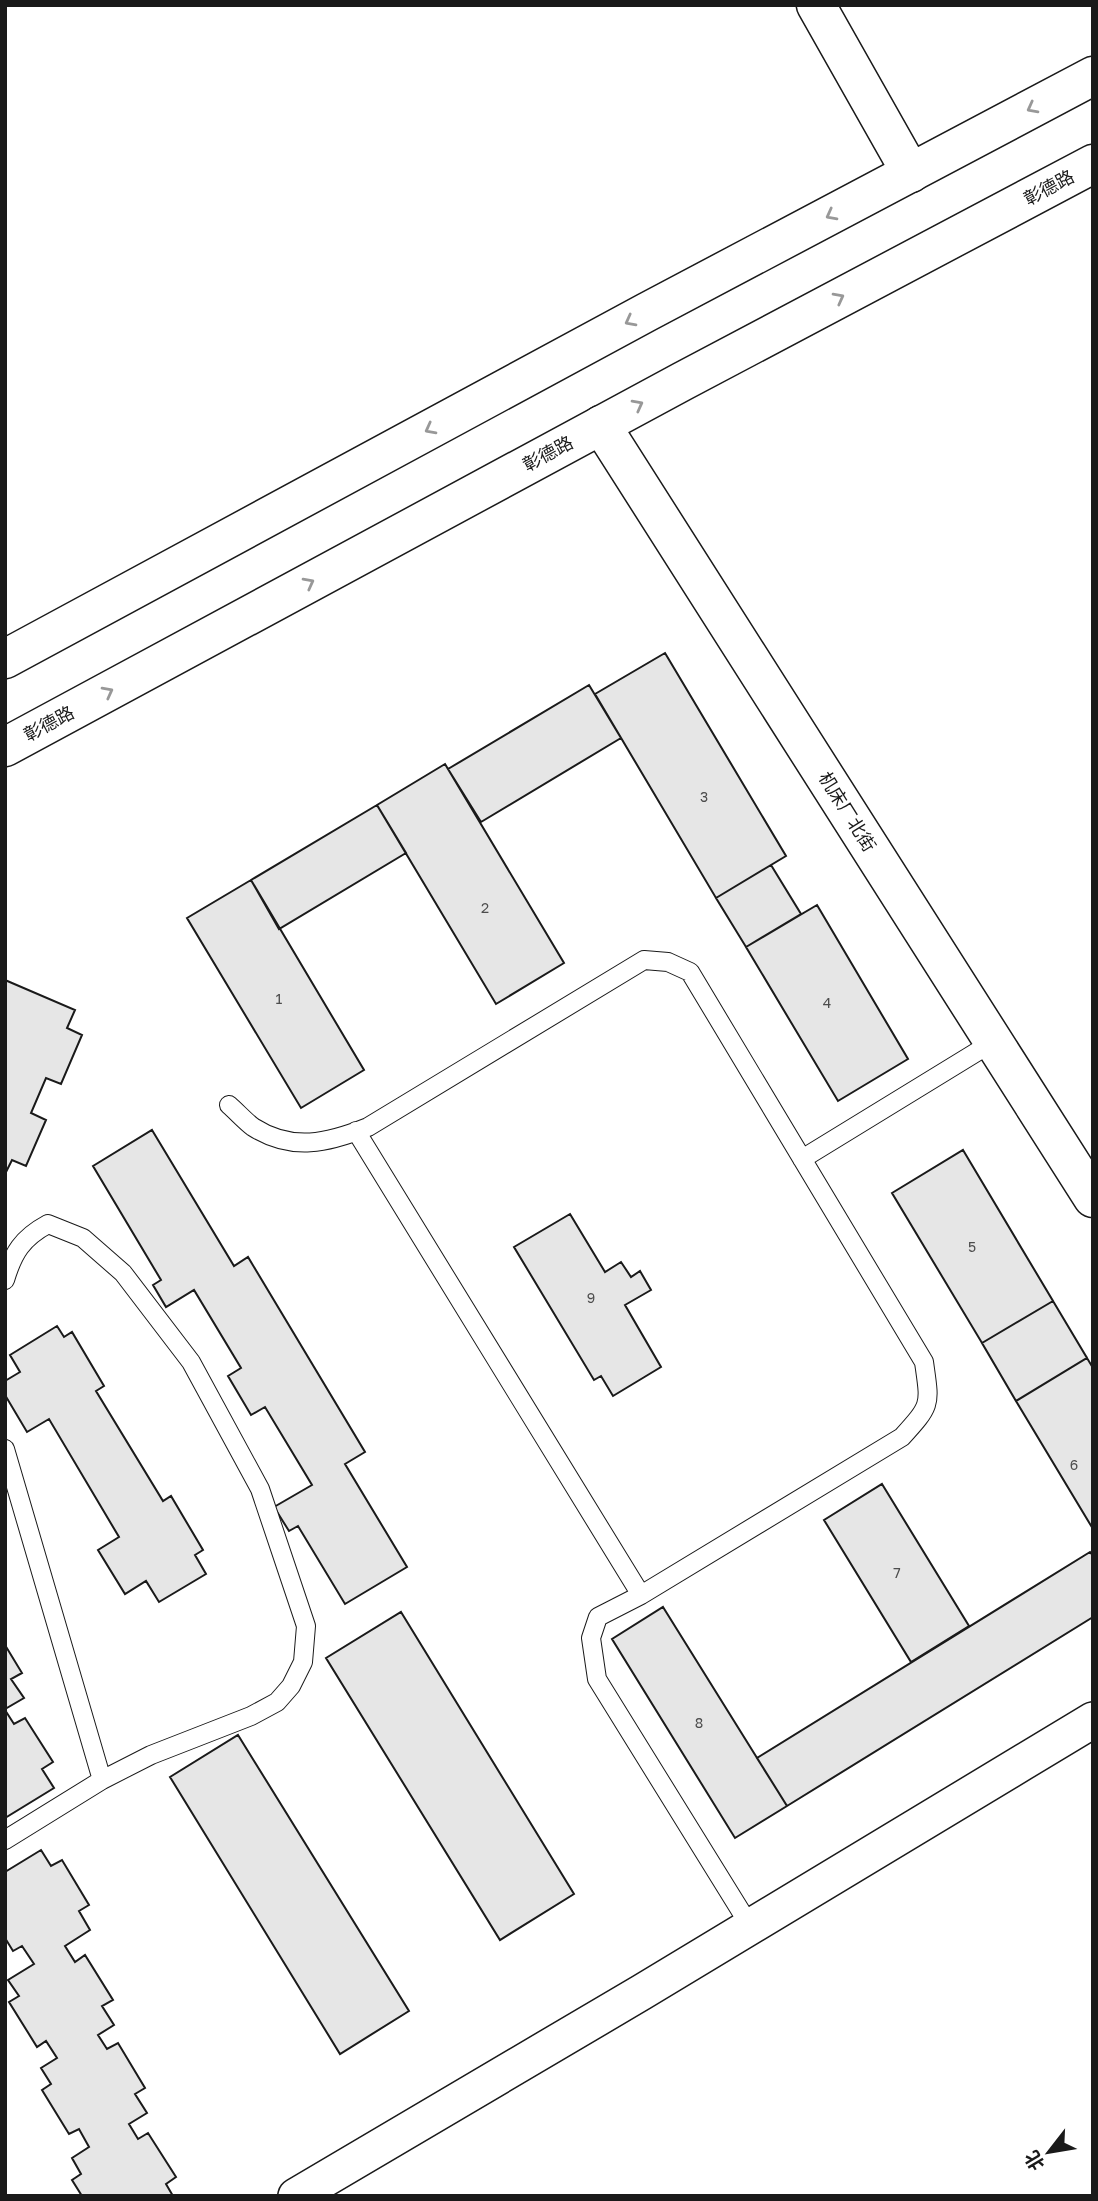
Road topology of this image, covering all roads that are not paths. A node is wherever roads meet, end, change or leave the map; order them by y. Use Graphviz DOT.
graph roads {
  1 [pos="816,5"];
  2 [pos="1093,76"];
  3 [pos="1093,164"];
  4 [pos="911,173"];
  5 [pos="601,425"];
  6 [pos="5,659"];
  7 [pos="5,747"];
  8 [pos="993,1042"];
  9 [pos="229,1105"];
  10 [pos="356,1131"];
  11 [pos="802,1159"];
  12 [pos="1093,1198"];
  13 [pos="5,1280"];
  14 [pos="5,1449"];
  15 [pos="641,1595"];
  16 [pos="1093,1720"];
  17 [pos="102,1780"];
  18 [pos="5,1840"];
  19 [pos="750,1926"];
  20 [pos="296,2196"];
  1 -- 4 [label="main road"];
  2 -- 4 [label="main road, one-way"];
  5 -- 3 [label="main road, 彰德路, one-way"];
  4 -- 6 [label="main road, one-way"];
  7 -- 5 [label="main road, 彰德路, one-way"];
  5 -- 8 [label="main road, 机床厂北街"];
  8 -- 11 [label="lane"];
  8 -- 12 [label="main road, 机床厂北街"];
  9 -- 10 [label="lane"];
  10 -- 11 [label="lane"];
  10 -- 15 [label="lane"];
  11 -- 15 [label="lane"];
  13 -- 17 [label="lane"];
  14 -- 17 [label="lane"];
  15 -- 19 [label="lane"];
  16 -- 19 [label="street"];
  17 -- 18 [label="lane"];
  19 -- 20 [label="street"];
}
